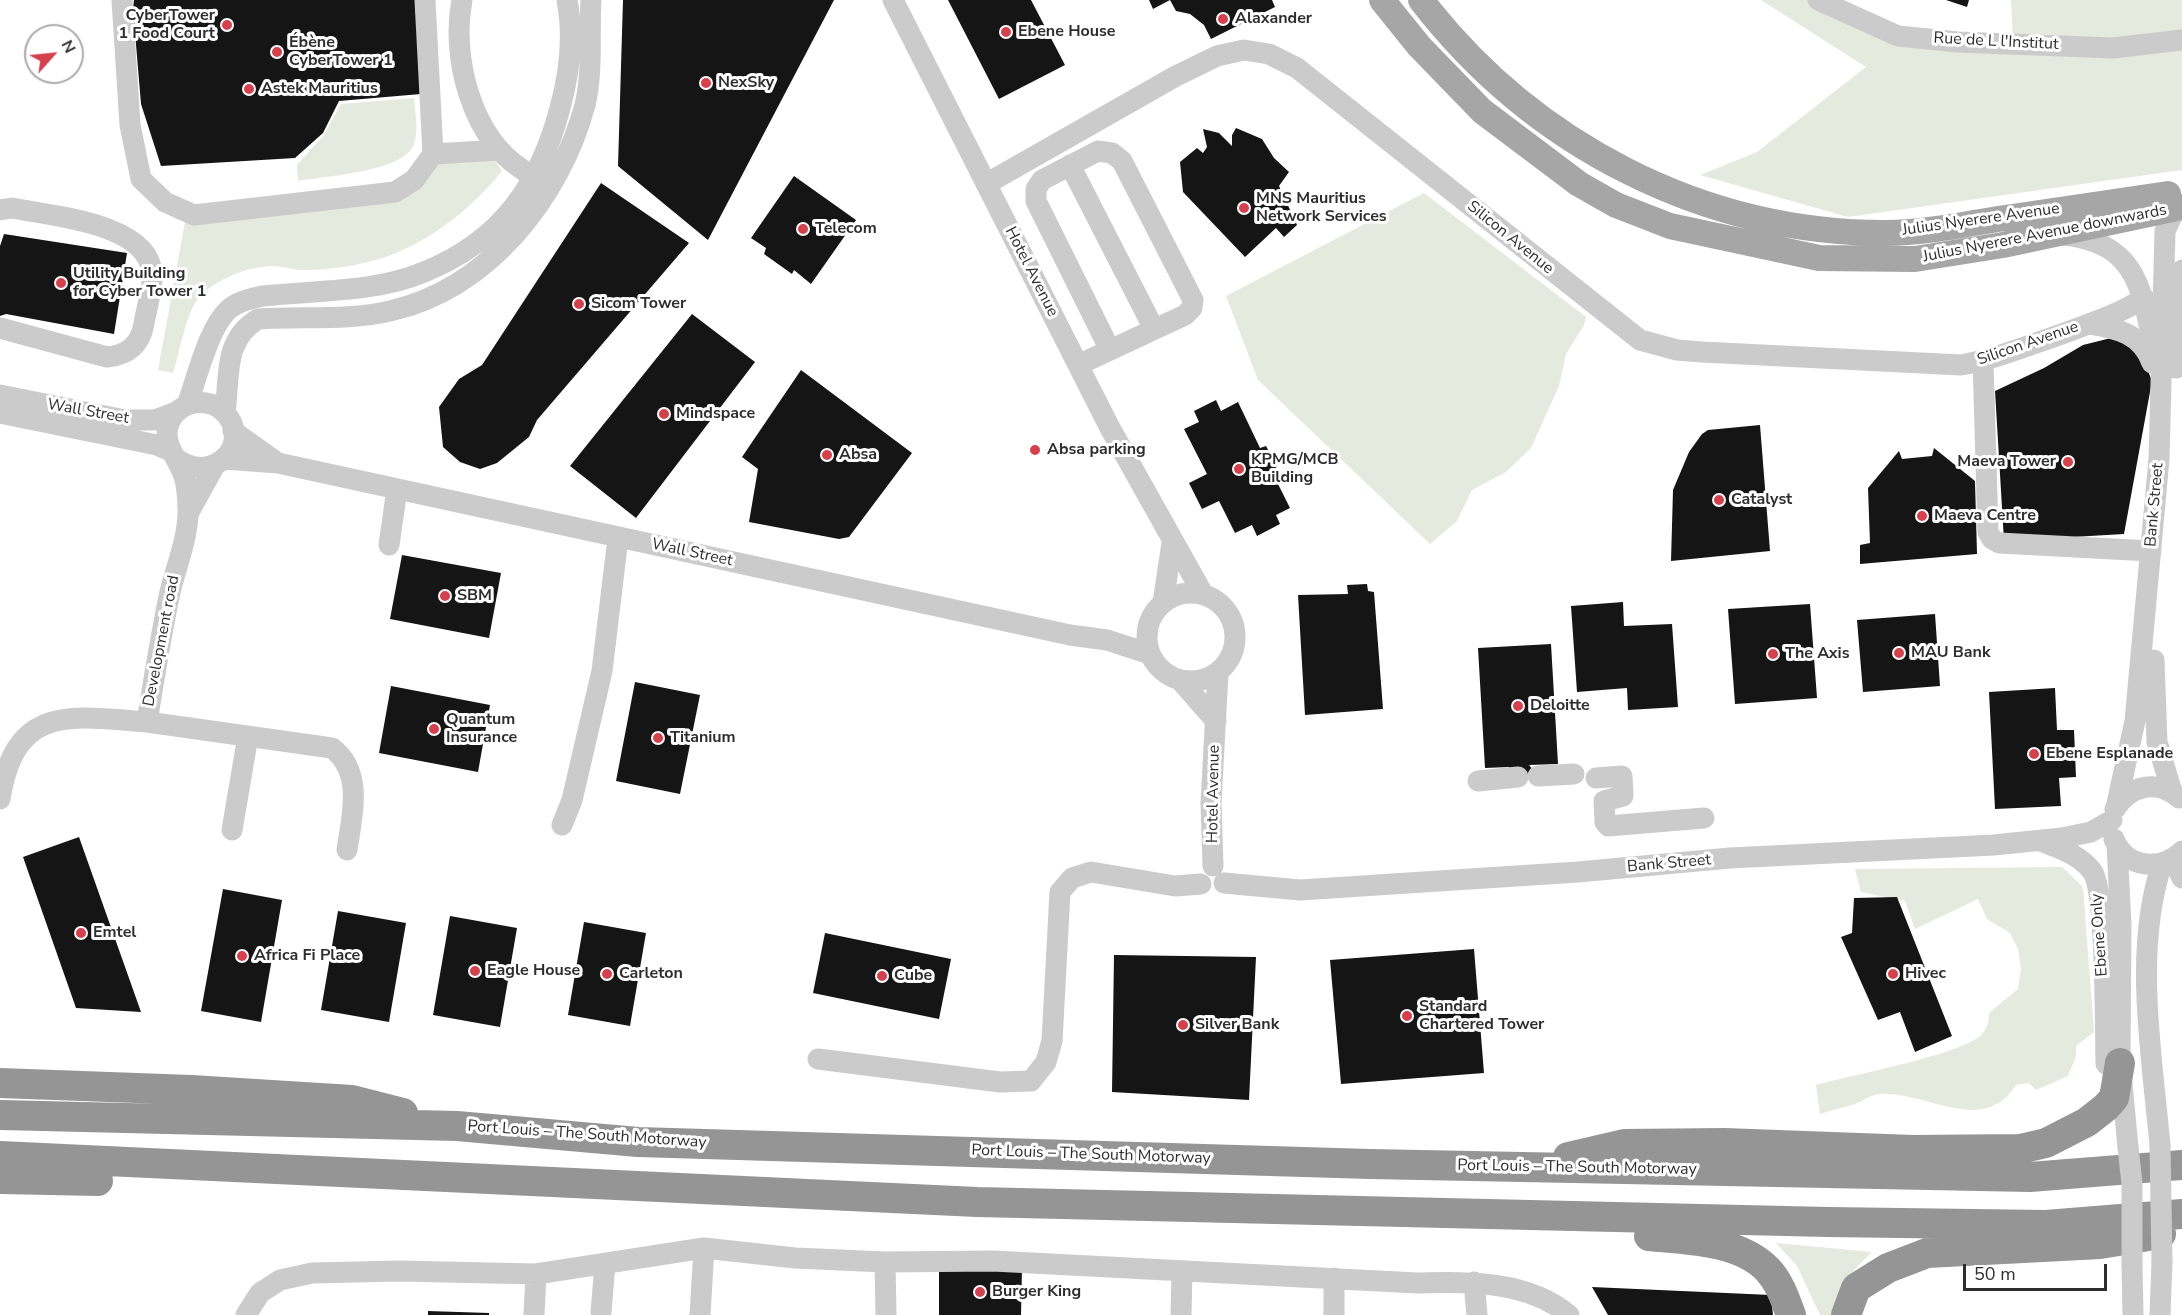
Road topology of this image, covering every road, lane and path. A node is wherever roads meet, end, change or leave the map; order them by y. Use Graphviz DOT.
graph roads {
  1 [pos="122,0"];
  2 [pos="425,0"];
  3 [pos="462,0"];
  4 [pos="567,0"];
  5 [pos="591,0"];
  6 [pos="893,0"];
  7 [pos="1382,0"];
  8 [pos="1420,0"];
  9 [pos="1818,0"];
  10 [pos="2182,40"];
  11 [pos="500,150"];
  12 [pos="433,154"];
  13 [pos="1070,165"];
  14 [pos="559,173"];
  15 [pos="535,178"];
  16 [pos="986,184"];
  17 [pos="2178,200"];
  18 [pos="0,210"];
  19 [pos="2054,234"];
  20 [pos="2182,270"];
  21 [pos="2144,298"];
  22 [pos="2089,324"];
  23 [pos="0,328"];
  24 [pos="1154,329"];
  25 [pos="2182,345"];
  26 [pos="1110,350"];
  27 [pos="1983,362"];
  28 [pos="1078,365"];
  29 [pos="2168,390"];
  30 [pos="0,395"];
  31 [pos="181,409"];
  32 [pos="0,413"];
  33 [pos="229,422"];
  34 [pos="174,455"];
  35 [pos="220,462"];
  36 [pos="278,463"];
  37 [pos="397,489"];
  38 [pos="188,514"];
  39 [pos="618,538"];
  40 [pos="1172,543"];
  41 [pos="389,545"];
  42 [pos="2151,551"];
  43 [pos="1203,594"];
  44 [pos="1163,603"];
  45 [pos="1148,627"];
  46 [pos="1107,640"];
  47 [pos="1150,654"];
  48 [pos="1218,673"];
  49 [pos="1180,680"];
  50 [pos="1216,721"];
  51 [pos="147,722"];
  52 [pos="248,736"];
  53 [pos="1574,774"];
  54 [pos="1596,778"];
  55 [pos="1478,781"];
  56 [pos="2177,796"];
  57 [pos="0,799"];
  58 [pos="2114,814"];
  59 [pos="1704,818"];
  60 [pos="562,825"];
  61 [pos="231,830"];
  62 [pos="2038,840"];
  63 [pos="2116,843"];
  64 [pos="347,850"];
  65 [pos="2175,863"];
  66 [pos="1218,874"];
  67 [pos="818,1059"];
  68 [pos="2113,1064"];
  69 [pos="0,1083"];
  70 [pos="0,1115"];
  71 [pos="457,1126"];
  72 [pos="2171,1155"];
  73 [pos="0,1156"];
  74 [pos="1524,1167"];
  75 [pos="260,1170"];
  76 [pos="0,1179"];
  77 [pos="1457,1214"];
  78 [pos="2182,1214"];
  79 [pos="2182,1230"];
  80 [pos="704,1248"];
  81 [pos="885,1262"];
  82 [pos="605,1264"];
  83 [pos="1182,1271"];
  84 [pos="536,1274"];
  85 [pos="1334,1278"];
  86 [pos="1474,1282"];
  87 [pos="601,1312"];
  88 [pos="246,1315"];
  89 [pos="534,1315"];
  90 [pos="700,1315"];
  91 [pos="886,1315"];
  92 [pos="1181,1315"];
  93 [pos="1334,1315"];
  94 [pos="1477,1315"];
  95 [pos="1569,1315"];
  96 [pos="1791,1315"];
  97 [pos="1846,1315"];
  98 [pos="2133,1315"];
  99 [pos="2160,1315"];
  1 -- 12 [label="street"];
  2 -- 12 [label="street"];
  3 -- 11 [label="street"];
  4 -- 15 [label="street"];
  5 -- 14 [label="street"];
  6 -- 16 [label="street, Hotel Avenue"];
  7 -- 19 [label="main road, Julius Nyerere Avenue downwards"];
  8 -- 17 [label="main road, Julius Nyerere Avenue"];
  9 -- 10 [label="street, Rue de L l'Institut"];
  11 -- 12 [label="street"];
  11 -- 15 [label="street"];
  13 -- 24 [label="street"];
  13 -- 24 [label="street"];
  13 -- 26 [label="street"];
  14 -- 15 [label="street"];
  14 -- 33 [label="street"];
  15 -- 31 [label="street"];
  16 -- 27 [label="street, Silicon Avenue"];
  16 -- 28 [label="street, Hotel Avenue"];
  17 -- 19 [label="main road, Julius Nyerere Avenue downwards"];
  17 -- 29 [label="street, Bank Street"];
  18 -- 23 [label="street"];
  19 -- 21 [label="street"];
  20 -- 29 [label="street"];
  21 -- 22 [label="street, Silicon Avenue"];
  21 -- 29 [label="street"];
  22 -- 27 [label="street, Silicon Avenue"];
  22 -- 29 [label="street"];
  24 -- 26 [label="street"];
  25 -- 29 [label="street"];
  26 -- 28 [label="street"];
  27 -- 42 [label="street"];
  28 -- 40 [label="street, Hotel Avenue"];
  29 -- 42 [label="street, Bank Street"];
  29 -- 56 [label="street"];
  30 -- 31 [label="street, Wall Street"];
  31 -- 33 [label="street"];
  31 -- 34 [label="street"];
  32 -- 34 [label="street"];
  33 -- 35 [label="street"];
  33 -- 36 [label="street, Wall Street"];
  34 -- 35 [label="street"];
  34 -- 38 [label="street"];
  35 -- 36 [label="street, Wall Street"];
  35 -- 38 [label="street"];
  36 -- 37 [label="street, Wall Street"];
  37 -- 39 [label="street, Wall Street"];
  37 -- 41 [label="street"];
  38 -- 51 [label="street, Development road"];
  39 -- 46 [label="street, Wall Street"];
  39 -- 60 [label="street"];
  40 -- 43 [label="street, Hotel Avenue"];
  40 -- 44 [label="street"];
  42 -- 58 [label="street, Bank Street"];
  43 -- 44 [label="street"];
  43 -- 48 [label="street"];
  44 -- 45 [label="street"];
  45 -- 46 [label="street, Wall Street"];
  45 -- 47 [label="street"];
  46 -- 47 [label="street, Wall Street"];
  47 -- 49 [label="street"];
  48 -- 49 [label="street"];
  48 -- 50 [label="street, Hotel Avenue"];
  49 -- 50 [label="street, Hotel Avenue"];
  50 -- 66 [label="street, Hotel Avenue"];
  51 -- 52 [label="street, Development road"];
  51 -- 57 [label="street"];
  52 -- 61 [label="street"];
  52 -- 64 [label="street, Development road"];
  53 -- 55 [label="street"];
  54 -- 59 [label="street"];
  56 -- 58 [label="street"];
  58 -- 62 [label="street, Bank Street"];
  58 -- 63 [label="street"];
  62 -- 63 [label="street"];
  62 -- 66 [label="street, Bank Street"];
  62 -- 68 [label="street, Ebene Only"];
  63 -- 65 [label="street"];
  63 -- 68 [label="street"];
  65 -- 72 [label="street"];
  66 -- 67 [label="street, Bank Street"];
  68 -- 74 [label="highway"];
  68 -- 98 [label="street, bridge"];
  69 -- 71 [label="highway"];
  70 -- 71 [label="highway, Port Louis – The South Motorway"];
  71 -- 74 [label="highway, Port Louis – The South Motorway"];
  72 -- 74 [label="highway, Port Louis – The South Motorway"];
  72 -- 99 [label="street, bridge"];
  73 -- 75 [label="highway"];
  75 -- 76 [label="highway"];
  75 -- 77 [label="highway"];
  77 -- 78 [label="highway"];
  77 -- 96 [label="highway"];
  79 -- 97 [label="highway"];
  80 -- 81 [label="street"];
  80 -- 82 [label="street"];
  80 -- 90 [label="street"];
  81 -- 83 [label="street"];
  81 -- 91 [label="street"];
  82 -- 84 [label="street"];
  82 -- 87 [label="street"];
  83 -- 85 [label="street"];
  83 -- 92 [label="street"];
  84 -- 88 [label="street"];
  84 -- 89 [label="street"];
  85 -- 86 [label="street"];
  85 -- 93 [label="street"];
  86 -- 94 [label="street"];
  86 -- 95 [label="street"];
}
